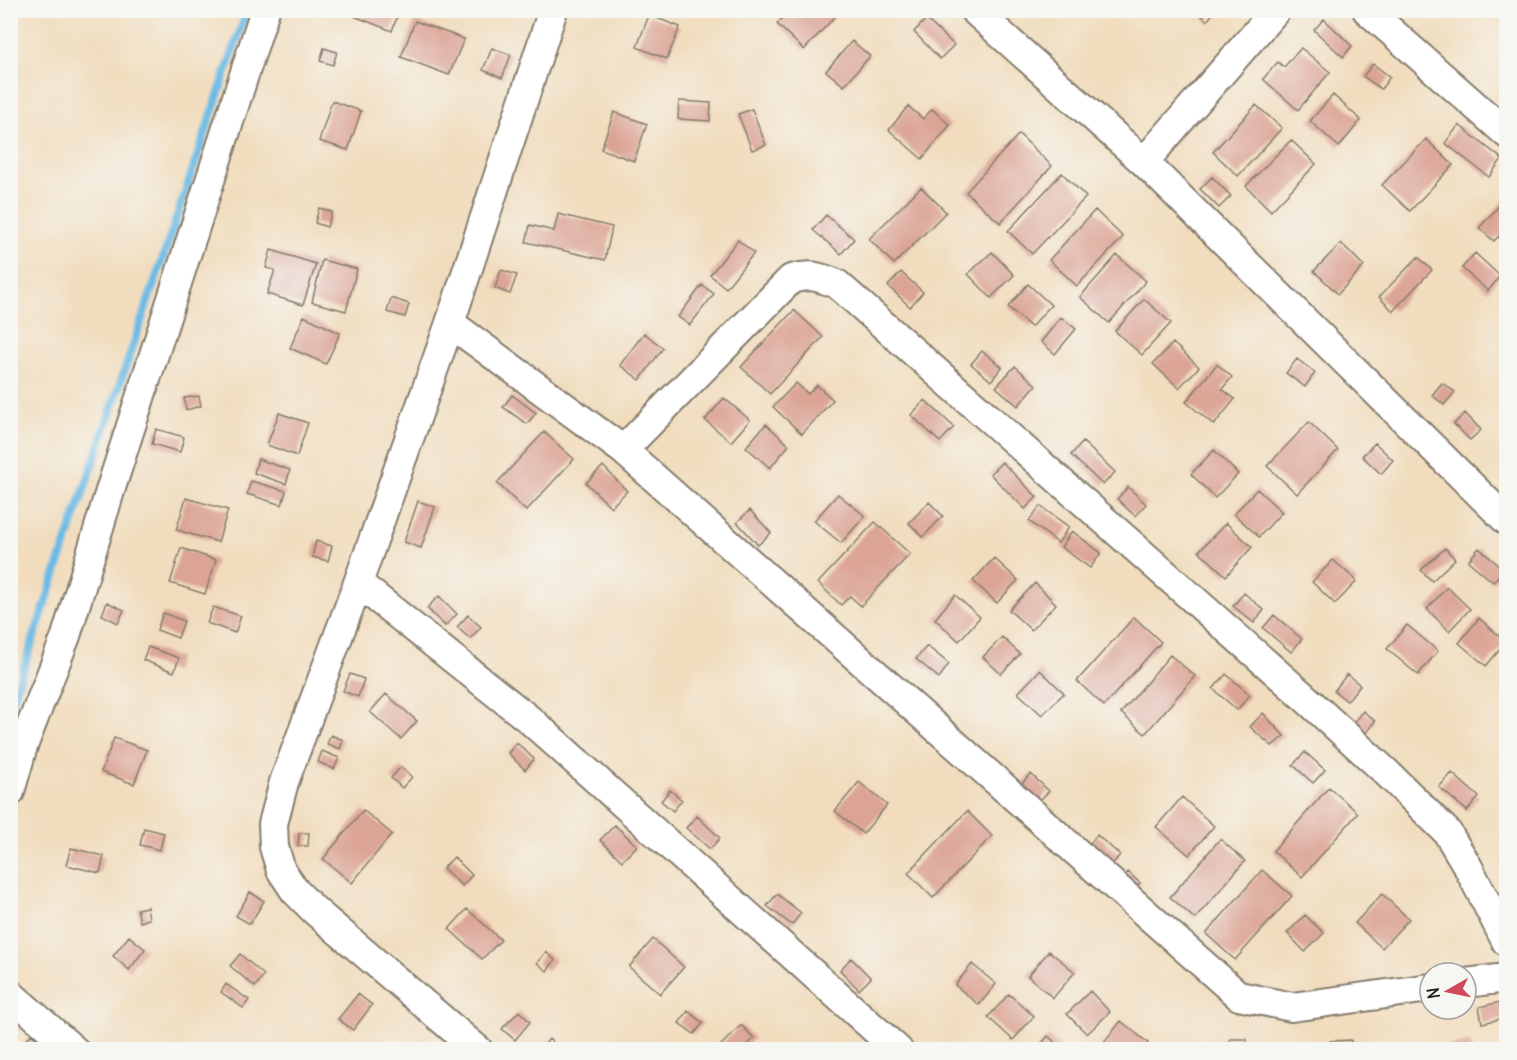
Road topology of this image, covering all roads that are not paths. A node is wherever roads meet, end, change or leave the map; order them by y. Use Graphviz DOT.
graph roads {
  1 [pos="265,10"];
  2 [pos="553,10"];
  3 [pos="974,10"];
  4 [pos="1276,10"];
  5 [pos="1367,10"];
  6 [pos="1506,133"];
  7 [pos="1144,162"];
  8 [pos="450,323"];
  9 [pos="623,450"];
  10 [pos="1506,520"];
  11 [pos="358,583"];
  12 [pos="10,792"];
  13 [pos="1506,941"];
  14 [pos="1506,978"];
  15 [pos="1478,982"];
  16 [pos="1418,990"];
  17 [pos="10,994"];
  18 [pos="74,1050"];
  19 [pos="478,1050"];
  20 [pos="898,1050"];
  1 -- 12 [label="street"];
  2 -- 8 [label="street"];
  3 -- 7 [label="street"];
  4 -- 7 [label="street"];
  5 -- 6 [label="street"];
  7 -- 10 [label="street"];
  8 -- 9 [label="street"];
  8 -- 11 [label="street"];
  9 -- 13 [label="street"];
  9 -- 16 [label="street"];
  11 -- 19 [label="street"];
  11 -- 20 [label="street"];
  14 -- 15 [label="street"];
  17 -- 18 [label="street"];
}
